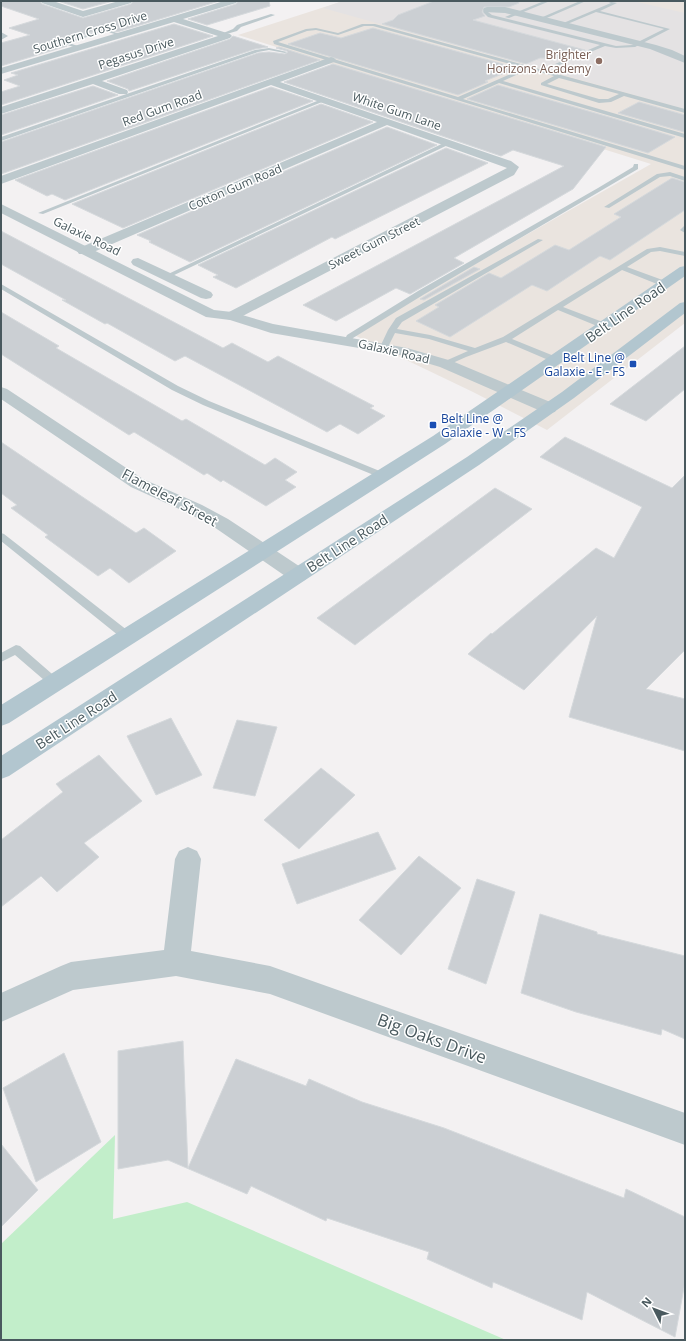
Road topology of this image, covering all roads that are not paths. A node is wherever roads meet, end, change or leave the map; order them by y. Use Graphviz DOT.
graph roads {
  1 [pos="45,1"];
  2 [pos="128,1"];
  3 [pos="233,1"];
  4 [pos="548,1"];
  5 [pos="584,1"];
  6 [pos="608,1"];
  7 [pos="487,10"];
  8 [pos="596,11"];
  9 [pos="517,13"];
  10 [pos="273,15"];
  11 [pos="174,19"];
  12 [pos="502,19"];
  13 [pos="540,19"];
  14 [pos="563,24"];
  15 [pos="588,31"];
  16 [pos="223,34"];
  17 [pos="121,35"];
  18 [pos="574,37"];
  19 [pos="638,43"];
  20 [pos="603,45"];
  21 [pos="79,48"];
  22 [pos="685,60"];
  23 [pos="326,62"];
  24 [pos="557,65"];
  25 [pos="528,68"];
  26 [pos="1,71"];
  27 [pos="558,76"];
  28 [pos="94,81"];
  29 [pos="498,81"];
  30 [pos="271,82"];
  31 [pos="123,92"];
  32 [pos="624,94"];
  33 [pos="458,99"];
  34 [pos="324,100"];
  35 [pos="1,111"];
  36 [pos="685,111"];
  37 [pos="386,122"];
  38 [pos="685,136"];
  39 [pos="1,139"];
  40 [pos="448,143"];
  41 [pos="636,165"];
  42 [pos="514,167"];
  43 [pos="685,168"];
  44 [pos="685,179"];
  45 [pos="1,180"];
  46 [pos="28,207"];
  47 [pos="607,207"];
  48 [pos="1,208"];
  49 [pos="41,213"];
  50 [pos="55,220"];
  51 [pos="685,228"];
  52 [pos="685,231"];
  53 [pos="88,237"];
  54 [pos="540,240"];
  55 [pos="102,244"];
  56 [pos="115,250"];
  57 [pos="84,251"];
  58 [pos="685,254"];
  59 [pos="128,257"];
  60 [pos="621,267"];
  61 [pos="685,270"];
  62 [pos="168,276"];
  63 [pos="665,284"];
  64 [pos="1,286"];
  65 [pos="685,306"];
  66 [pos="557,307"];
  67 [pos="232,316"];
  68 [pos="605,326"];
  69 [pos="392,330"];
  70 [pos="506,339"];
  71 [pos="348,341"];
  72 [pos="384,347"];
  73 [pos="474,350"];
  74 [pos="556,360"];
  75 [pos="446,364"];
  76 [pos="1,392"];
  77 [pos="510,392"];
  78 [pos="549,408"];
  79 [pos="384,476"];
  80 [pos="1,536"];
  81 [pos="263,551"];
  82 [pos="298,576"];
  83 [pos="128,637"];
  84 [pos="1,658"];
  85 [pos="55,684"];
  86 [pos="1,717"];
  87 [pos="1,769"];
  88 [pos="188,859"];
  89 [pos="176,962"];
  90 [pos="1,1008"];
  91 [pos="685,1129"];
  1 -- 2 [label="street"];
  3 -- 11 [label="street, Southern Cross Drive"];
  4 -- 9 [label="lane"];
  5 -- 13 [label="lane"];
  6 -- 8 [label="lane"];
  7 -- 9 [label="street"];
  7 -- 12 [label="lane"];
  8 -- 14 [label="lane"];
  8 -- 19 [label="lane"];
  9 -- 12 [label="lane"];
  9 -- 13 [label="street"];
  10 -- 16 [label="lane"];
  11 -- 16 [label="street, Pegasus Drive"];
  11 -- 17 [label="street, Southern Cross Drive"];
  12 -- 18 [label="lane"];
  13 -- 14 [label="street"];
  14 -- 15 [label="street"];
  15 -- 18 [label="lane"];
  15 -- 19 [label="street"];
  16 -- 28 [label="street, Pegasus Drive"];
  17 -- 21 [label="street, Southern Cross Drive"];
  17 -- 21 [label="lane"];
  18 -- 20 [label="lane"];
  19 -- 20 [label="lane"];
  19 -- 22 [label="street"];
  20 -- 24 [label="lane"];
  21 -- 26 [label="street, Southern Cross Drive"];
  23 -- 25 [label="lane"];
  23 -- 30 [label="street, Red Gum Road"];
  23 -- 33 [label="lane"];
  23 -- 39 [label="lane"];
  25 -- 27 [label="lane"];
  25 -- 29 [label="lane"];
  27 -- 32 [label="lane"];
  27 -- 32 [label="lane"];
  28 -- 31 [label="street"];
  28 -- 35 [label="street, Pegasus Drive"];
  29 -- 33 [label="lane"];
  29 -- 38 [label="lane"];
  30 -- 34 [label="street, White Gum Lane"];
  30 -- 45 [label="street, Red Gum Road"];
  32 -- 36 [label="lane"];
  33 -- 43 [label="lane"];
  34 -- 37 [label="street, White Gum Lane"];
  34 -- 49 [label="lane"];
  37 -- 40 [label="street, White Gum Lane"];
  37 -- 55 [label="street, Cotton Gum Road"];
  40 -- 42 [label="street, White Gum Lane"];
  40 -- 62 [label="lane"];
  41 -- 71 [label="lane"];
  42 -- 67 [label="street, Sweet Gum Street"];
  44 -- 47 [label="lane"];
  46 -- 49 [label="street, Galaxie Road"];
  48 -- 57 [label="street, Galaxie Road"];
  49 -- 50 [label="street, Galaxie Road"];
  51 -- 52 [label="lane"];
  53 -- 55 [label="street, Galaxie Road"];
  54 -- 69 [label="lane"];
  55 -- 56 [label="street, Galaxie Road"];
  55 -- 57 [label="street, Cotton Gum Road"];
  57 -- 67 [label="street, Galaxie Road"];
  58 -- 60 [label="lane"];
  59 -- 62 [label="street, Galaxie Road"];
  60 -- 63 [label="lane"];
  60 -- 66 [label="lane"];
  61 -- 63 [label="main road, Belt Line Road"];
  62 -- 67 [label="street, Galaxie Road"];
  63 -- 68 [label="main road, Belt Line Road"];
  64 -- 79 [label="lane"];
  65 -- 78 [label="main road, Belt Line Road"];
  66 -- 68 [label="lane"];
  66 -- 70 [label="lane"];
  67 -- 71 [label="street, Galaxie Road"];
  68 -- 74 [label="main road, Belt Line Road"];
  69 -- 72 [label="lane"];
  69 -- 73 [label="lane"];
  70 -- 73 [label="lane"];
  70 -- 74 [label="lane"];
  71 -- 72 [label="street, Galaxie Road"];
  72 -- 75 [label="street, Galaxie Road"];
  73 -- 75 [label="lane"];
  74 -- 77 [label="main road, Belt Line Road"];
  75 -- 77 [label="street, Galaxie Road"];
  76 -- 81 [label="street, Flameleaf Street"];
  77 -- 78 [label="street, Galaxie Road"];
  77 -- 79 [label="main road, Belt Line Road"];
  78 -- 82 [label="main road, Belt Line Road"];
  79 -- 81 [label="main road, Belt Line Road"];
  80 -- 83 [label="lane"];
  81 -- 82 [label="street, Flameleaf Street"];
  81 -- 83 [label="main road, Belt Line Road"];
  82 -- 87 [label="main road, Belt Line Road"];
  83 -- 85 [label="main road, Belt Line Road"];
  84 -- 85 [label="lane"];
  85 -- 86 [label="main road, Belt Line Road"];
  88 -- 89 [label="street"];
  89 -- 90 [label="street, Big Oaks Drive"];
  89 -- 91 [label="street, Big Oaks Drive"];
}
